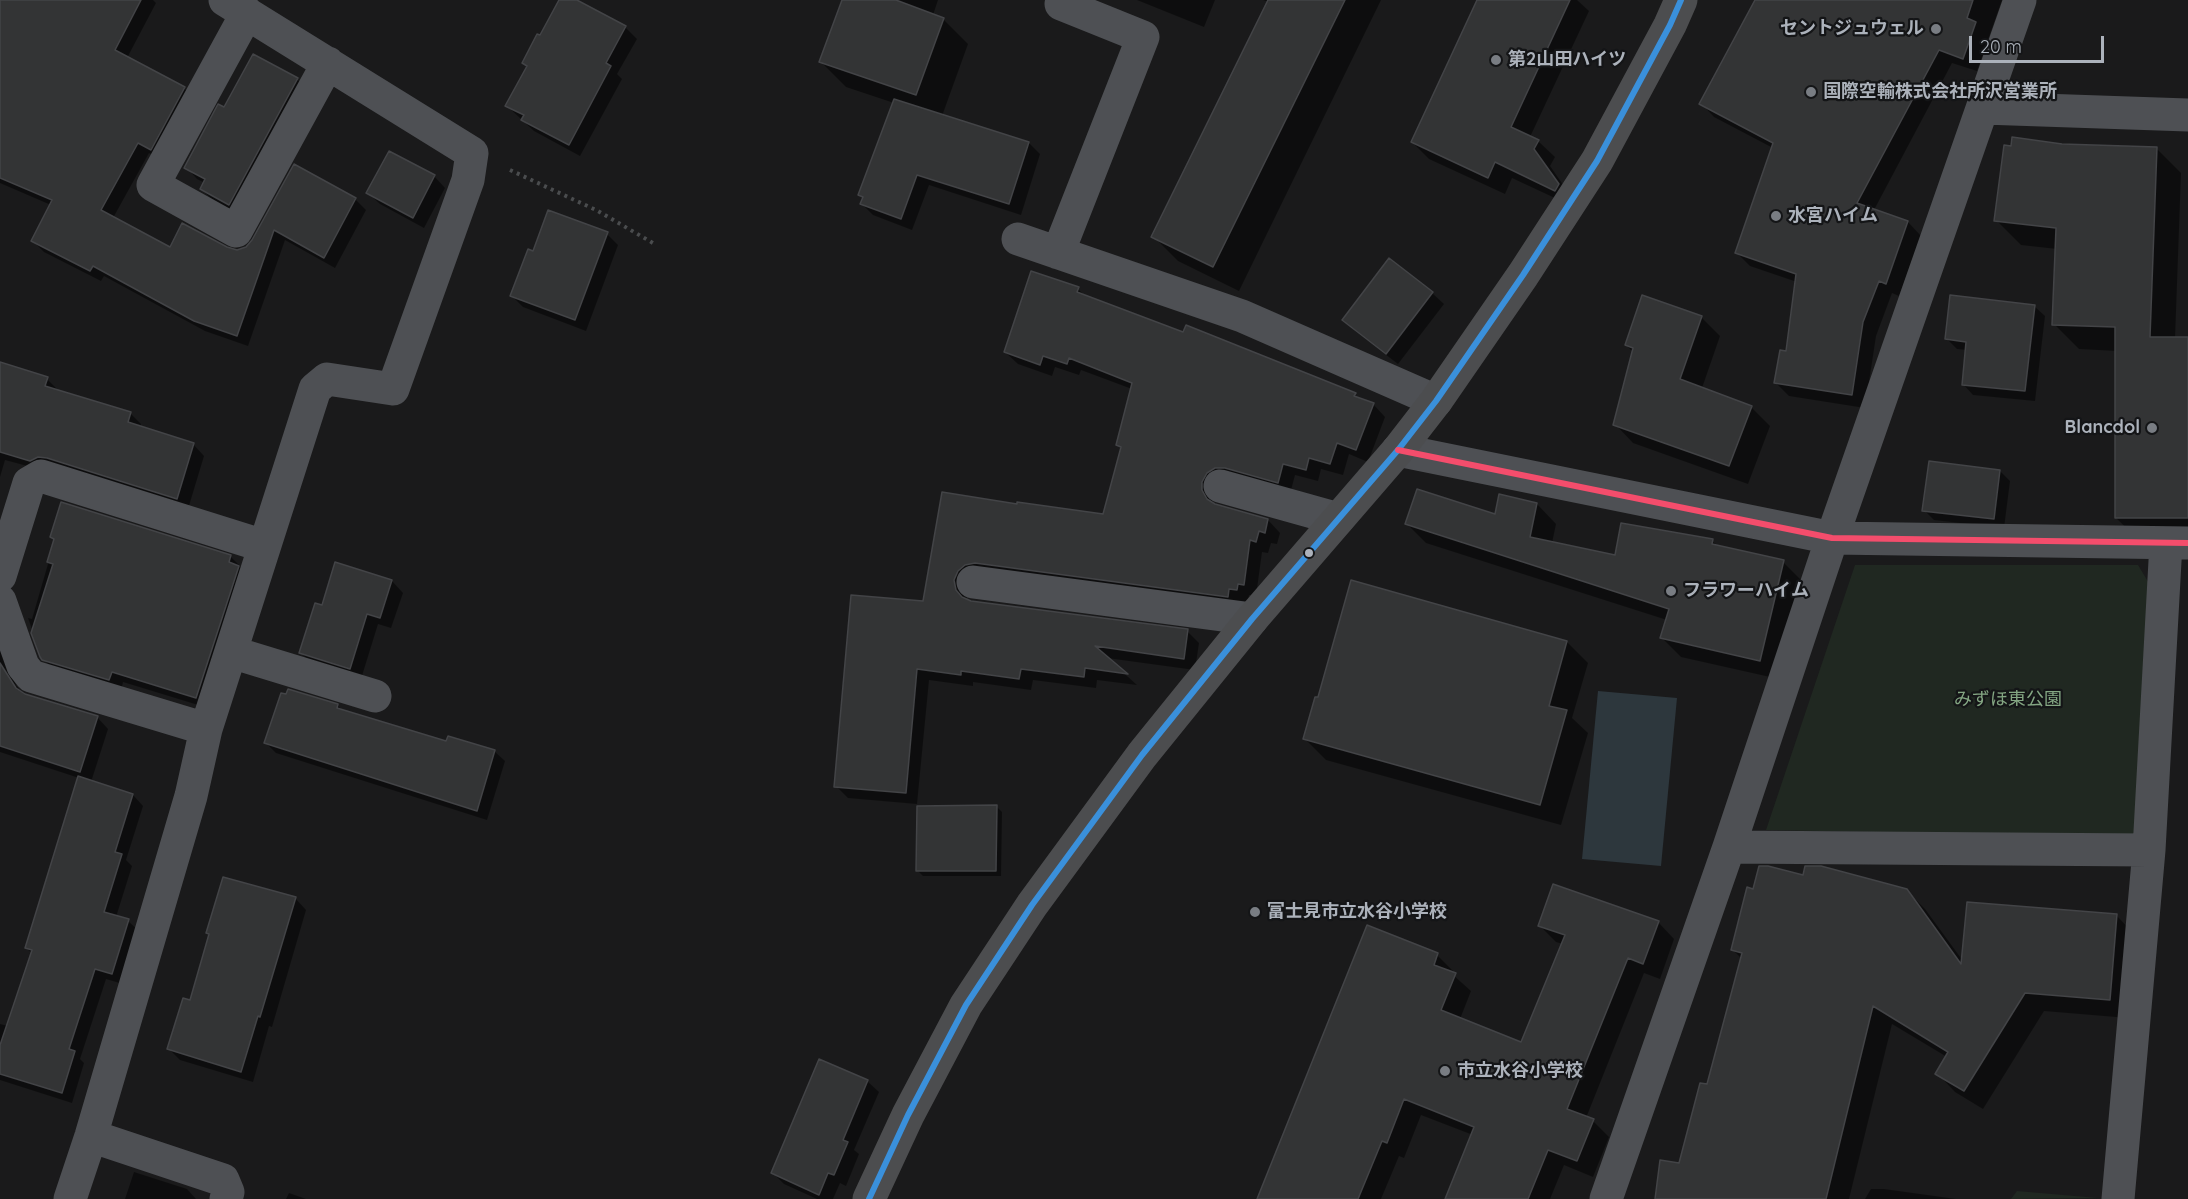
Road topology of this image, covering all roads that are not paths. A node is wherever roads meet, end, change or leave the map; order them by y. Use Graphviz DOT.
graph roads {
  1 [pos="1681,0"];
  2 [pos="2020,0"];
  3 [pos="1061,4"];
  4 [pos="236,7"];
  5 [pos="328,63"];
  6 [pos="1983,108"];
  7 [pos="2188,115"];
  8 [pos="1018,239"];
  9 [pos="1058,253"];
  10 [pos="1436,401"];
  11 [pos="1398,450"];
  12 [pos="1220,486"];
  13 [pos="1338,519"];
  14 [pos="1832,538"];
  15 [pos="2177,543"];
  16 [pos="264,546"];
  17 [pos="0,576"];
  18 [pos="973,582"];
  19 [pos="0,601"];
  20 [pos="1252,619"];
  21 [pos="231,652"];
  22 [pos="375,696"];
  23 [pos="206,729"];
  24 [pos="1729,847"];
  25 [pos="2150,850"];
  26 [pos="91,1136"];
  27 [pos="70,1199"];
  28 [pos="226,1199"];
  29 [pos="870,1199"];
  30 [pos="1606,1199"];
  31 [pos="2118,1199"];
  1 -- 10 [label="main road"];
  2 -- 6 [label="street"];
  3 -- 9 [label="street"];
  4 -- 5 [label="street"];
  4 -- 5 [label="street"];
  5 -- 16 [label="street"];
  6 -- 7 [label="street"];
  6 -- 14 [label="street"];
  8 -- 9 [label="street"];
  9 -- 10 [label="street"];
  10 -- 11 [label="main road"];
  11 -- 13 [label="main road"];
  11 -- 14 [label="street"];
  12 -- 13 [label="street"];
  13 -- 20 [label="main road"];
  14 -- 15 [label="street"];
  14 -- 24 [label="street"];
  15 -- 25 [label="street"];
  16 -- 17 [label="street"];
  16 -- 21 [label="street"];
  18 -- 20 [label="street"];
  19 -- 23 [label="street"];
  20 -- 29 [label="main road"];
  21 -- 22 [label="street"];
  21 -- 23 [label="street"];
  23 -- 26 [label="street"];
  24 -- 25 [label="street"];
  24 -- 30 [label="street"];
  25 -- 31 [label="street"];
  26 -- 27 [label="street"];
  26 -- 28 [label="street"];
}
